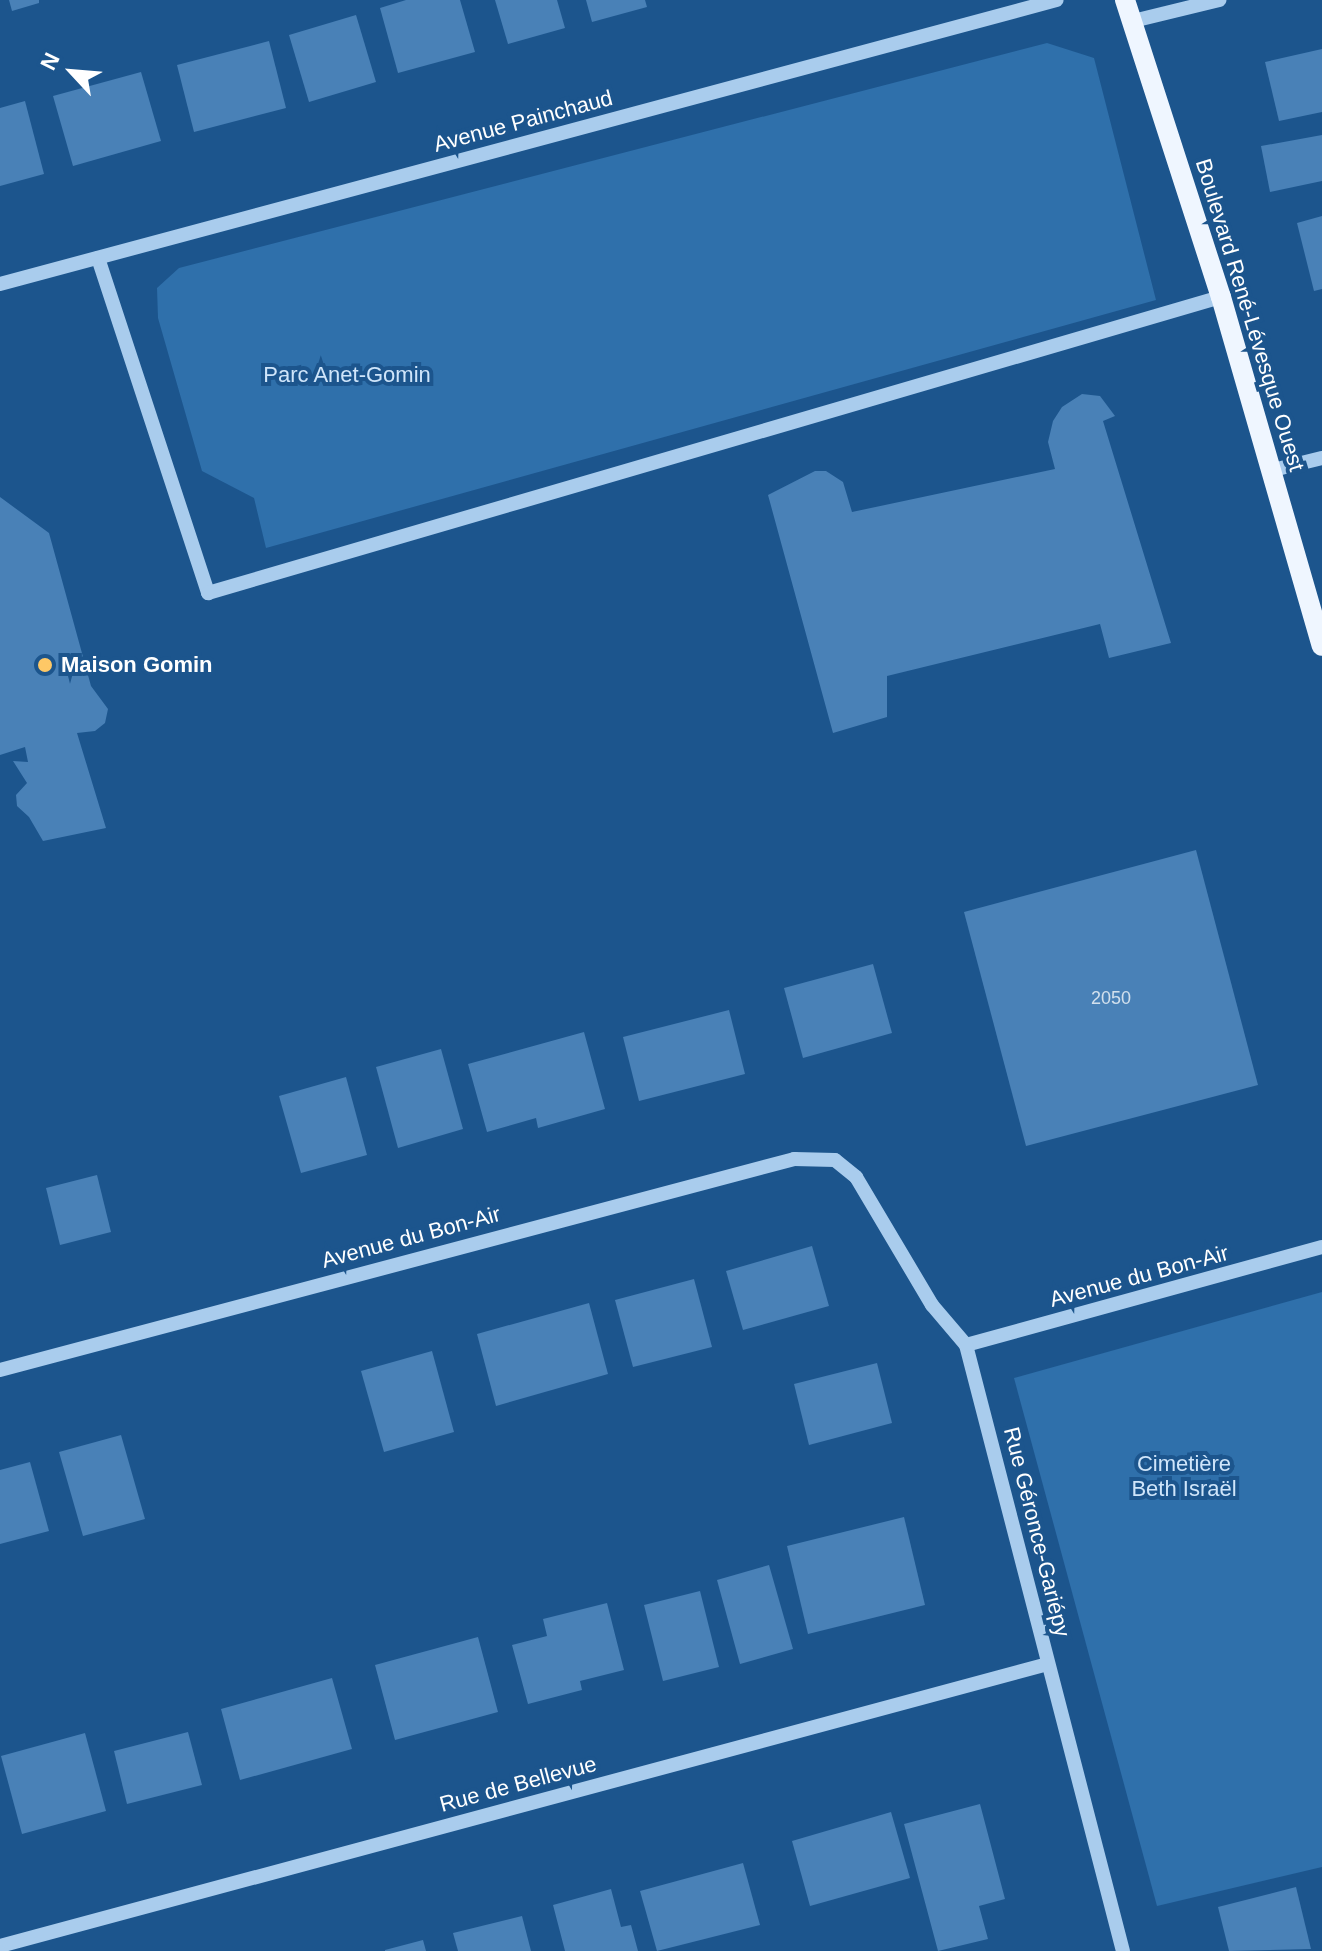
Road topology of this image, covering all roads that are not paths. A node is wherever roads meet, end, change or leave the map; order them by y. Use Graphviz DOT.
graph roads {
  1 [pos="1057,0"];
  2 [pos="1125,0"];
  3 [pos="1219,0"];
  4 [pos="1133,21"];
  5 [pos="98,258"];
  6 [pos="0,284"];
  7 [pos="1221,297"];
  8 [pos="1322,458"];
  9 [pos="1273,470"];
  10 [pos="1322,646"];
  11 [pos="835,1160"];
  12 [pos="1322,1247"];
  13 [pos="966,1345"];
  14 [pos="0,1370"];
  15 [pos="1048,1664"];
  16 [pos="0,1946"];
  17 [pos="1123,1951"];
  1 -- 5 [label="street, Avenue Painchaud"];
  2 -- 4 [label="main road, Boulevard René-Lévesque Ouest"];
  3 -- 4 [label="street"];
  4 -- 7 [label="main road, Boulevard René-Lévesque Ouest"];
  5 -- 6 [label="street, Avenue Painchaud"];
  5 -- 7 [label="street"];
  7 -- 9 [label="main road, Boulevard René-Lévesque Ouest"];
  8 -- 9 [label="street"];
  9 -- 10 [label="main road, Boulevard René-Lévesque Ouest"];
  11 -- 13 [label="street, Rue Géronce-Gariépy"];
  11 -- 14 [label="street, Avenue du Bon-Air"];
  12 -- 13 [label="street, Avenue du Bon-Air"];
  13 -- 15 [label="street, Rue Géronce-Gariépy"];
  15 -- 16 [label="street, Rue de Bellevue"];
  15 -- 17 [label="street, Rue Géronce-Gariépy"];
}
